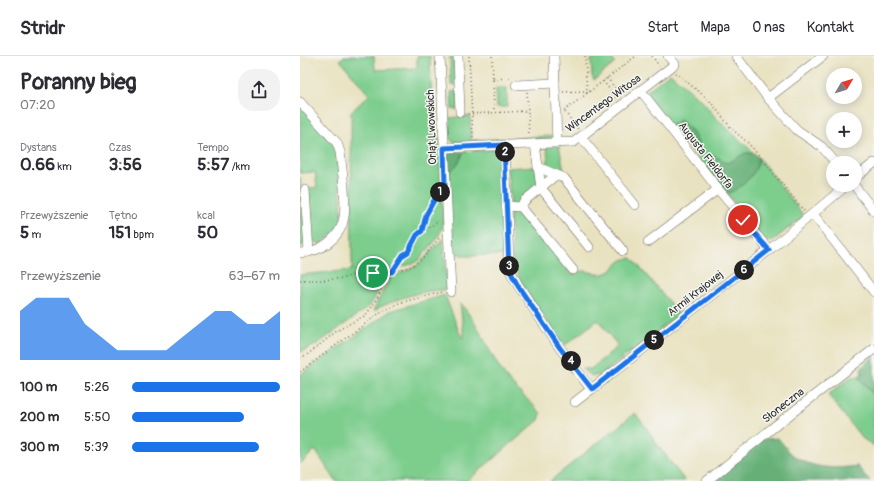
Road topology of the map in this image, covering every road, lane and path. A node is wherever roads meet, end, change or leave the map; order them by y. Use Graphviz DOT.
graph roads {
  1 [pos="440,56"];
  2 [pos="458,56"];
  3 [pos="492,56"];
  4 [pos="554,56"];
  5 [pos="585,56"];
  6 [pos="635,56"];
  7 [pos="668,56"];
  8 [pos="736,56"];
  9 [pos="823,56"];
  10 [pos="673,66"];
  11 [pos="607,78"];
  12 [pos="603,81"];
  13 [pos="555,83"];
  14 [pos="516,85"];
  15 [pos="527,88"];
  16 [pos="586,91"];
  17 [pos="641,91"];
  18 [pos="563,92"];
  19 [pos="587,94"];
  20 [pos="768,98"];
  21 [pos="300,102"];
  22 [pos="624,104"];
  23 [pos="564,105"];
  24 [pos="528,111"];
  25 [pos="564,111"];
  26 [pos="460,112"];
  27 [pos="494,113"];
  28 [pos="471,114"];
  29 [pos="556,117"];
  30 [pos="580,133"];
  31 [pos="529,136"];
  32 [pos="557,143"];
  33 [pos="535,144"];
  34 [pos="504,145"];
  35 [pos="444,148"];
  36 [pos="830,156"];
  37 [pos="874,163"];
  38 [pos="538,167"];
  39 [pos="862,172"];
  40 [pos="556,175"];
  41 [pos="445,185"];
  42 [pos="541,188"];
  43 [pos="718,189"];
  44 [pos="305,190"];
  45 [pos="839,192"];
  46 [pos="859,192"];
  47 [pos="635,205"];
  48 [pos="506,206"];
  49 [pos="521,207"];
  50 [pos="874,211"];
  51 [pos="813,214"];
  52 [pos="447,216"];
  53 [pos="448,228"];
  54 [pos="422,231"];
  55 [pos="648,242"];
  56 [pos="589,247"];
  57 [pos="769,250"];
  58 [pos="623,251"];
  59 [pos="305,253"];
  60 [pos="573,270"];
  61 [pos="392,272"];
  62 [pos="300,280"];
  63 [pos="451,292"];
  64 [pos="874,292"];
  65 [pos="874,349"];
  66 [pos="300,358"];
  67 [pos="300,372"];
  68 [pos="592,389"];
  69 [pos="574,402"];
  70 [pos="708,481"];
  1 -- 35 [label="street, Orląt Lwowskich"];
  2 -- 26 [label="street"];
  3 -- 27 [label="path"];
  4 -- 13 [label="street"];
  5 -- 16 [label="path"];
  6 -- 11 [label="path"];
  7 -- 10 [label="street"];
  8 -- 20 [label="street"];
  9 -- 20 [label="street"];
  10 -- 17 [label="street, Wincentego Witosa"];
  10 -- 51 [label="path"];
  11 -- 12 [label="path"];
  11 -- 22 [label="path"];
  12 -- 19 [label="path"];
  12 -- 22 [label="path"];
  13 -- 14 [label="street"];
  13 -- 29 [label="street"];
  15 -- 24 [label="path"];
  16 -- 18 [label="path"];
  16 -- 19 [label="path"];
  17 -- 22 [label="street, Wincentego Witosa"];
  17 -- 43 [label="street, Augusta Fieldorfa"];
  19 -- 25 [label="path"];
  20 -- 36 [label="street"];
  21 -- 59 [label="street"];
  22 -- 30 [label="street, Wincentego Witosa"];
  23 -- 25 [label="path"];
  24 -- 27 [label="path"];
  24 -- 31 [label="path"];
  25 -- 29 [label="path"];
  25 -- 30 [label="path"];
  27 -- 28 [label="path"];
  29 -- 32 [label="street"];
  30 -- 32 [label="street, Wincentego Witosa"];
  30 -- 47 [label="street"];
  32 -- 33 [label="street, Wincentego Witosa"];
  33 -- 34 [label="street, Wincentego Witosa"];
  33 -- 38 [label="street"];
  34 -- 35 [label="street, Wincentego Witosa"];
  34 -- 48 [label="street"];
  35 -- 41 [label="street, Orląt Lwowskich"];
  37 -- 39 [label="street"];
  38 -- 40 [label="street"];
  38 -- 42 [label="street"];
  40 -- 42 [label="street"];
  40 -- 58 [label="street"];
  41 -- 52 [label="street, Orląt Lwowskich"];
  41 -- 54 [label="path"];
  42 -- 49 [label="street"];
  42 -- 56 [label="street"];
  43 -- 55 [label="street"];
  43 -- 57 [label="street, Augusta Fieldorfa"];
  44 -- 59 [label="street"];
  45 -- 51 [label="street, Armii Krajowej"];
  46 -- 50 [label="street"];
  48 -- 49 [label="street"];
  48 -- 68 [label="street"];
  49 -- 60 [label="street"];
  51 -- 57 [label="street, Armii Krajowej"];
  51 -- 64 [label="street"];
  52 -- 53 [label="street, Orląt Lwowskich"];
  52 -- 54 [label="path"];
  53 -- 61 [label="path"];
  53 -- 63 [label="street, Orląt Lwowskich"];
  54 -- 61 [label="path"];
  57 -- 68 [label="street, Armii Krajowej"];
  61 -- 62 [label="path"];
  61 -- 66 [label="path"];
  63 -- 67 [label="path"];
  65 -- 70 [label="street, Słoneczna"];
  68 -- 69 [label="street, Armii Krajowej"];
}
